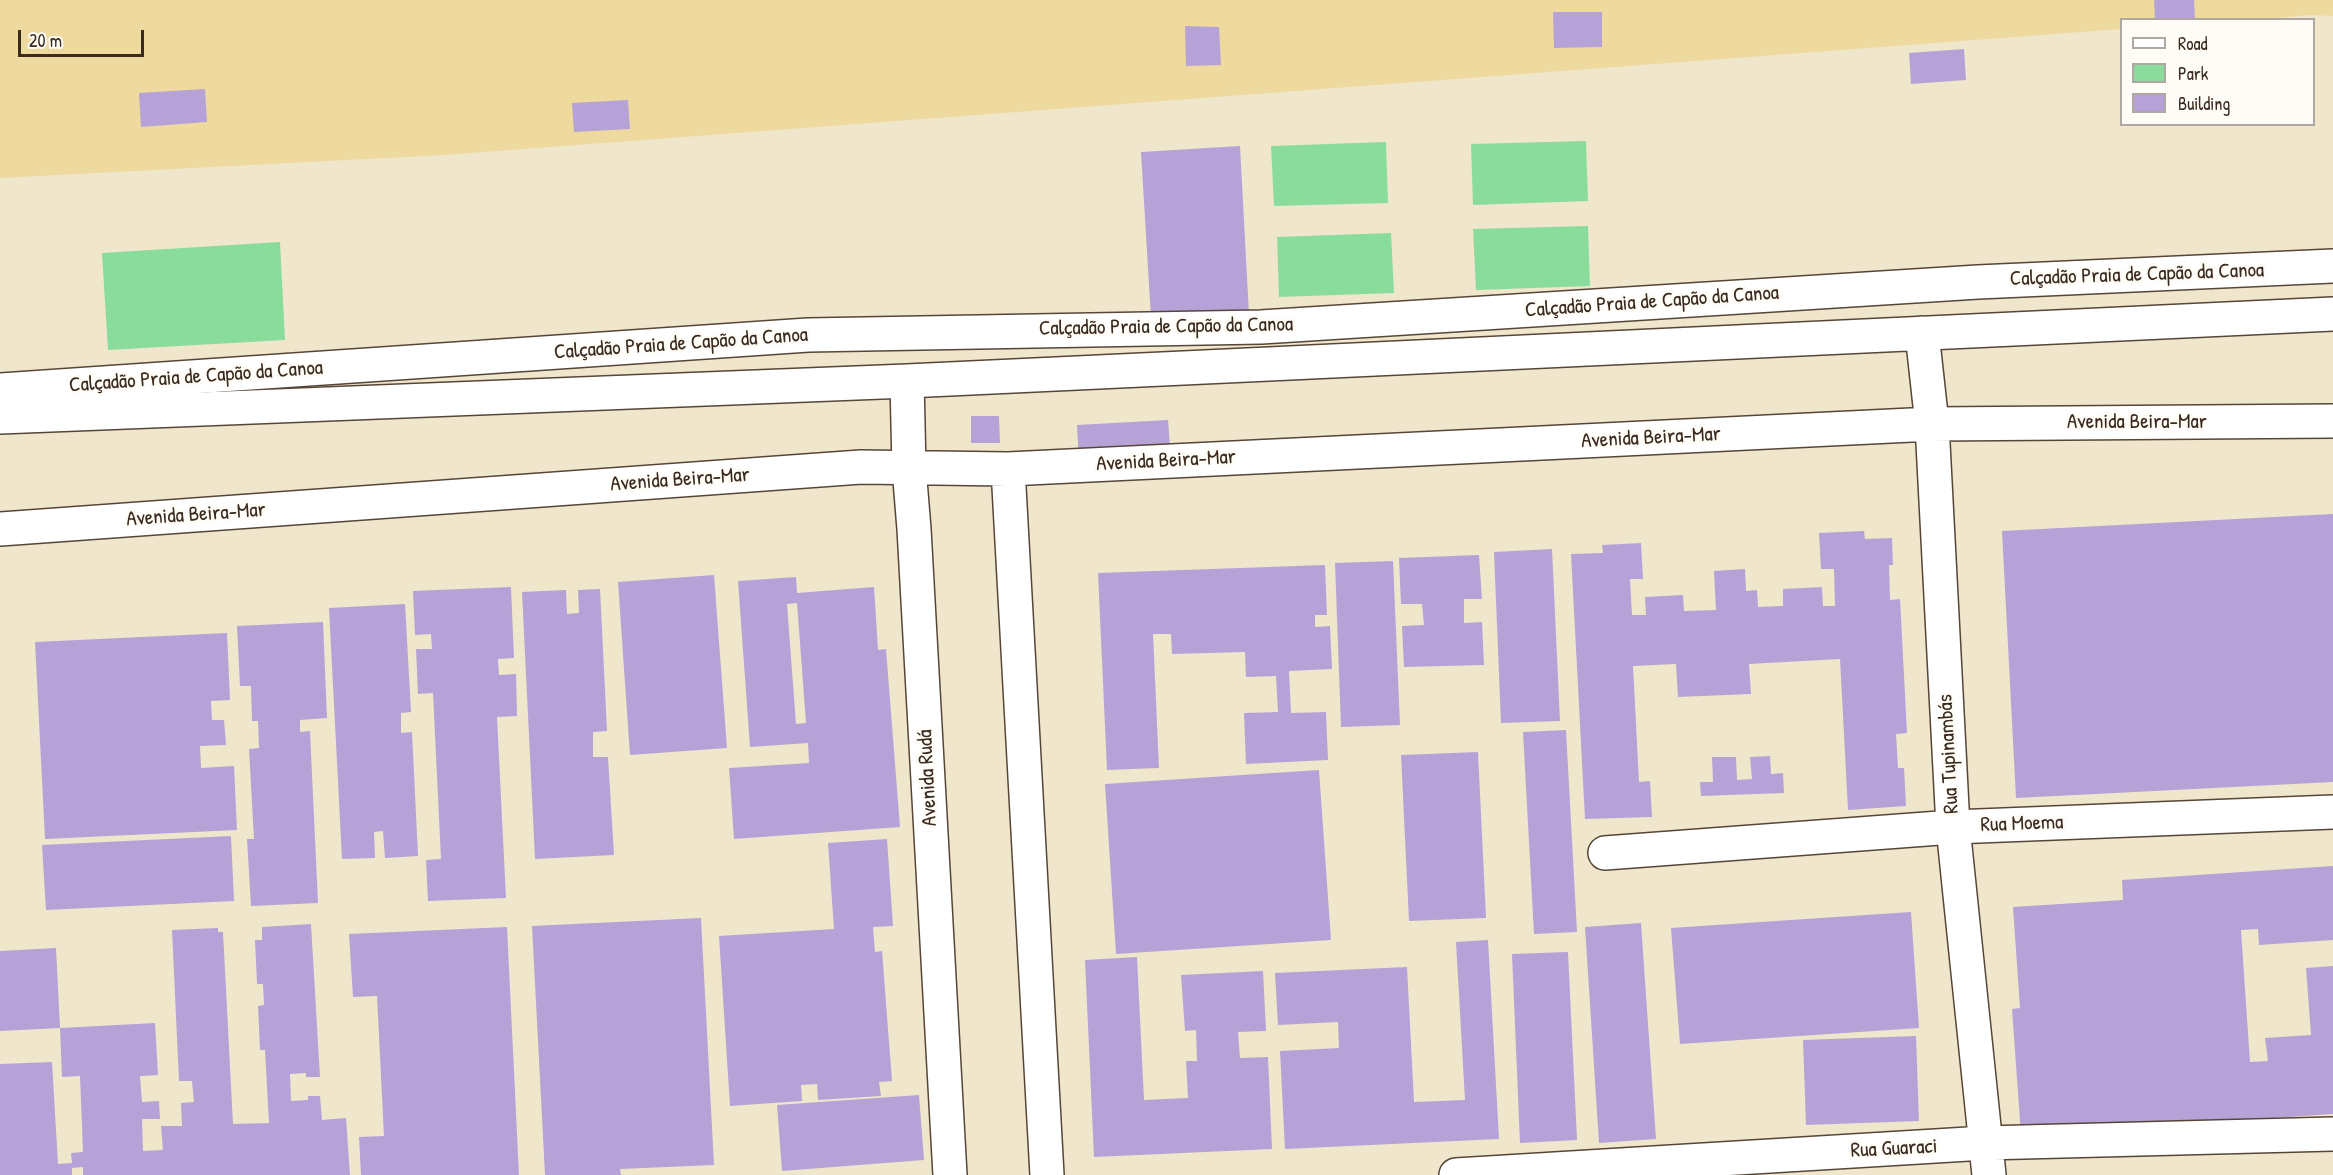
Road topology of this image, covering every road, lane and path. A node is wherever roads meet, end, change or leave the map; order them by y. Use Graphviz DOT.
graph roads {
  1 [pos="2333,266"];
  2 [pos="2333,314"];
  3 [pos="1922,333"];
  4 [pos="907,381"];
  5 [pos="0,390"];
  6 [pos="0,417"];
  7 [pos="2333,421"];
  8 [pos="1932,423"];
  9 [pos="909,468"];
  10 [pos="1008,469"];
  11 [pos="0,529"];
  12 [pos="2333,812"];
  13 [pos="1953,827"];
  14 [pos="1605,853"];
  15 [pos="2333,1134"];
  16 [pos="1987,1159"];
  17 [pos="950,1175"];
  18 [pos="1047,1175"];
  19 [pos="1456,1175"];
  1 -- 5 [label="main road, Calçadão Praia de Capão da Canoa"];
  2 -- 3 [label="main road"];
  3 -- 4 [label="main road"];
  3 -- 8 [label="main road, Rua Tupinambás"];
  4 -- 6 [label="main road"];
  4 -- 9 [label="main road, Avenida Rudá"];
  7 -- 8 [label="main road, Avenida Beira-Mar"];
  8 -- 10 [label="main road, Avenida Beira-Mar"];
  8 -- 13 [label="main road, Rua Tupinambás"];
  9 -- 10 [label="main road, Avenida Beira-Mar"];
  9 -- 11 [label="main road, Avenida Beira-Mar"];
  9 -- 17 [label="main road, Avenida Rudá"];
  10 -- 18 [label="main road"];
  12 -- 13 [label="main road, Rua Moema"];
  13 -- 14 [label="main road, Rua Moema"];
  13 -- 16 [label="main road, Rua Tupinambás"];
  15 -- 16 [label="main road, Rua Guaraci"];
  16 -- 19 [label="main road, Rua Guaraci"];
}
